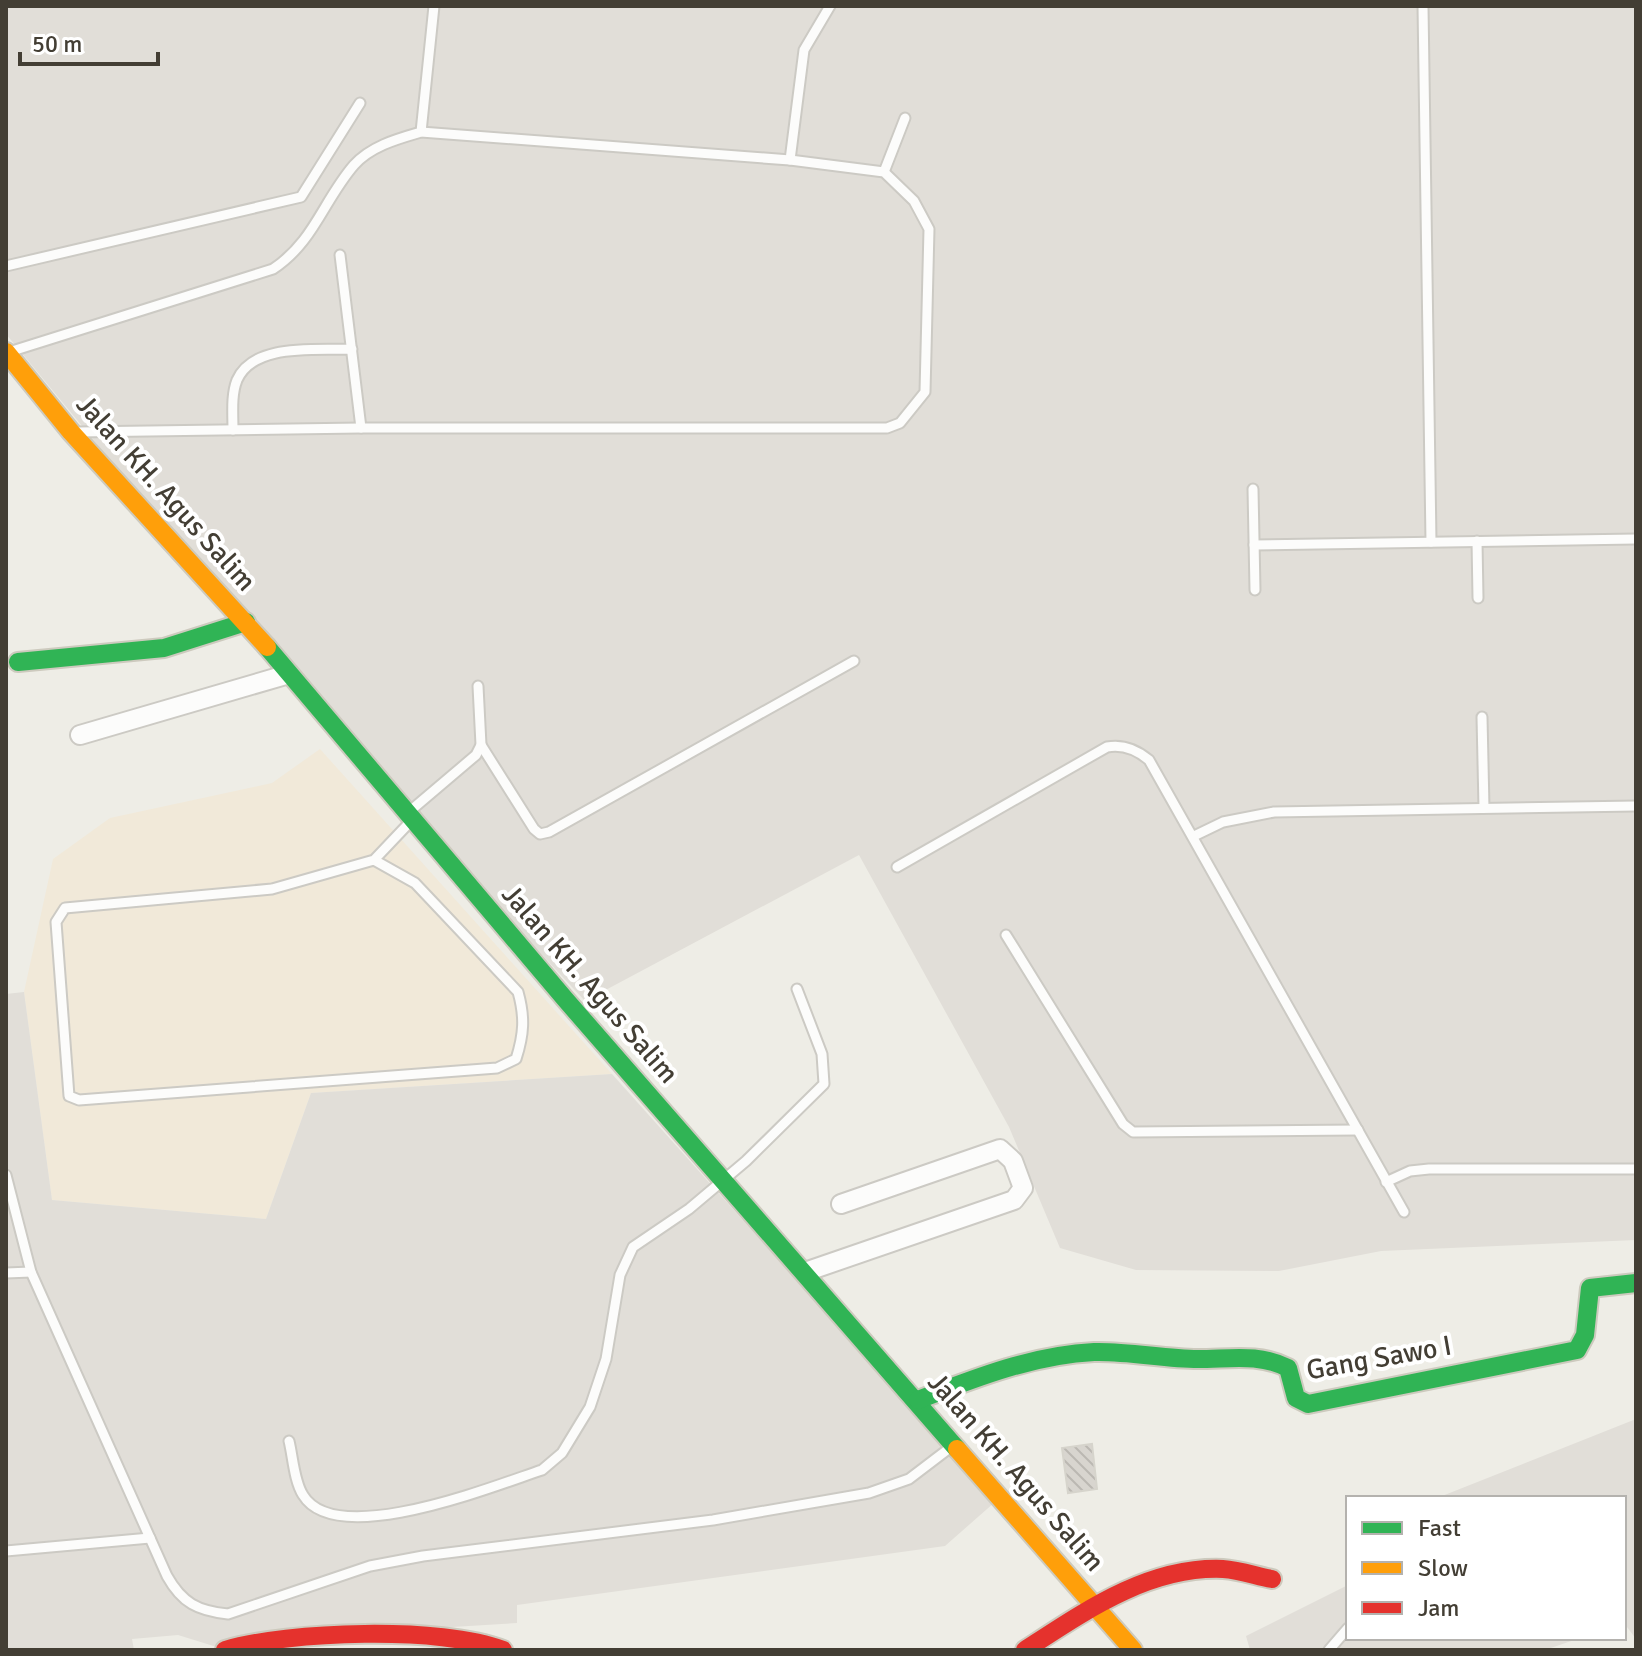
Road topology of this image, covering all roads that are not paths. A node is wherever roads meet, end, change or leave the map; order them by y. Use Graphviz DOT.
graph roads {
  1 [pos="434,6"];
  2 [pos="830,6"];
  3 [pos="1423,6"];
  4 [pos="360,103"];
  5 [pos="905,118"];
  6 [pos="421,132"];
  7 [pos="790,160"];
  8 [pos="884,172"];
  9 [pos="340,255"];
  10 [pos="6,266"];
  11 [pos="352,349"];
  12 [pos="6,353"];
  13 [pos="361,428"];
  14 [pos="233,430"];
  15 [pos="71,432"];
  16 [pos="1253,489"];
  17 [pos="1636,539"];
  18 [pos="1477,541"];
  19 [pos="1431,542"];
  20 [pos="1254,545"];
  21 [pos="1255,590"];
  22 [pos="1478,598"];
  23 [pos="246,622"];
  24 [pos="854,661"];
  25 [pos="18,662"];
  26 [pos="289,674"];
  27 [pos="478,686"];
  28 [pos="1482,717"];
  29 [pos="80,735"];
  30 [pos="481,745"];
  31 [pos="1636,806"];
  32 [pos="1484,808"];
  33 [pos="412,815"];
  34 [pos="1194,836"];
  35 [pos="374,860"];
  36 [pos="897,867"];
  37 [pos="1006,935"];
  38 [pos="797,989"];
  39 [pos="1358,1130"];
  40 [pos="1636,1169"];
  41 [pos="6,1175"];
  42 [pos="723,1180"];
  43 [pos="1386,1182"];
  44 [pos="841,1204"];
  45 [pos="1404,1212"];
  46 [pos="31,1272"];
  47 [pos="805,1272"];
  48 [pos="6,1273"];
  49 [pos="1636,1283"];
  50 [pos="918,1400"];
  51 [pos="289,1441"];
  52 [pos="956,1443"];
  53 [pos="150,1538"];
  54 [pos="6,1551"];
  55 [pos="1272,1579"];
  56 [pos="1094,1605"];
  57 [pos="1346,1630"];
  58 [pos="225,1650"];
  59 [pos="503,1650"];
  60 [pos="1025,1650"];
  61 [pos="1133,1650"];
  62 [pos="1329,1650"];
  1 -- 6 [label="lane"];
  2 -- 7 [label="lane"];
  3 -- 19 [label="lane"];
  4 -- 10 [label="lane"];
  5 -- 8 [label="lane"];
  6 -- 7 [label="lane"];
  6 -- 12 [label="lane"];
  7 -- 8 [label="lane"];
  8 -- 13 [label="lane"];
  9 -- 11 [label="lane"];
  11 -- 13 [label="lane"];
  11 -- 14 [label="lane"];
  12 -- 15 [label="street, Jalan KH. Agus Salim"];
  13 -- 14 [label="lane"];
  14 -- 15 [label="lane"];
  15 -- 23 [label="street, Jalan KH. Agus Salim"];
  16 -- 20 [label="lane"];
  17 -- 18 [label="lane"];
  18 -- 19 [label="lane"];
  18 -- 22 [label="lane"];
  19 -- 20 [label="lane"];
  20 -- 21 [label="lane"];
  23 -- 25 [label="street"];
  23 -- 26 [label="street, Jalan KH. Agus Salim"];
  24 -- 30 [label="lane"];
  26 -- 29 [label="street"];
  26 -- 33 [label="street, Jalan KH. Agus Salim"];
  27 -- 30 [label="lane"];
  28 -- 32 [label="lane"];
  30 -- 33 [label="lane"];
  31 -- 32 [label="lane"];
  32 -- 34 [label="lane"];
  33 -- 35 [label="lane"];
  33 -- 42 [label="street, Jalan KH. Agus Salim"];
  34 -- 36 [label="lane"];
  34 -- 39 [label="lane"];
  35 -- 35 [label="lane"];
  37 -- 39 [label="lane"];
  38 -- 42 [label="lane"];
  39 -- 43 [label="lane"];
  40 -- 43 [label="lane"];
  41 -- 46 [label="lane"];
  42 -- 47 [label="street, Jalan KH. Agus Salim"];
  42 -- 51 [label="lane"];
  43 -- 45 [label="lane"];
  44 -- 47 [label="street"];
  46 -- 48 [label="lane"];
  46 -- 53 [label="lane"];
  47 -- 50 [label="street, Jalan KH. Agus Salim"];
  49 -- 50 [label="street, Gang Sawo I"];
  50 -- 52 [label="street, Jalan KH. Agus Salim"];
  52 -- 53 [label="lane"];
  52 -- 56 [label="street, Jalan KH. Agus Salim"];
  53 -- 54 [label="lane"];
  55 -- 56 [label="street"];
  56 -- 60 [label="street"];
  56 -- 61 [label="street, Jalan KH. Agus Salim"];
  57 -- 62 [label="lane"];
  58 -- 59 [label="street"];
}
